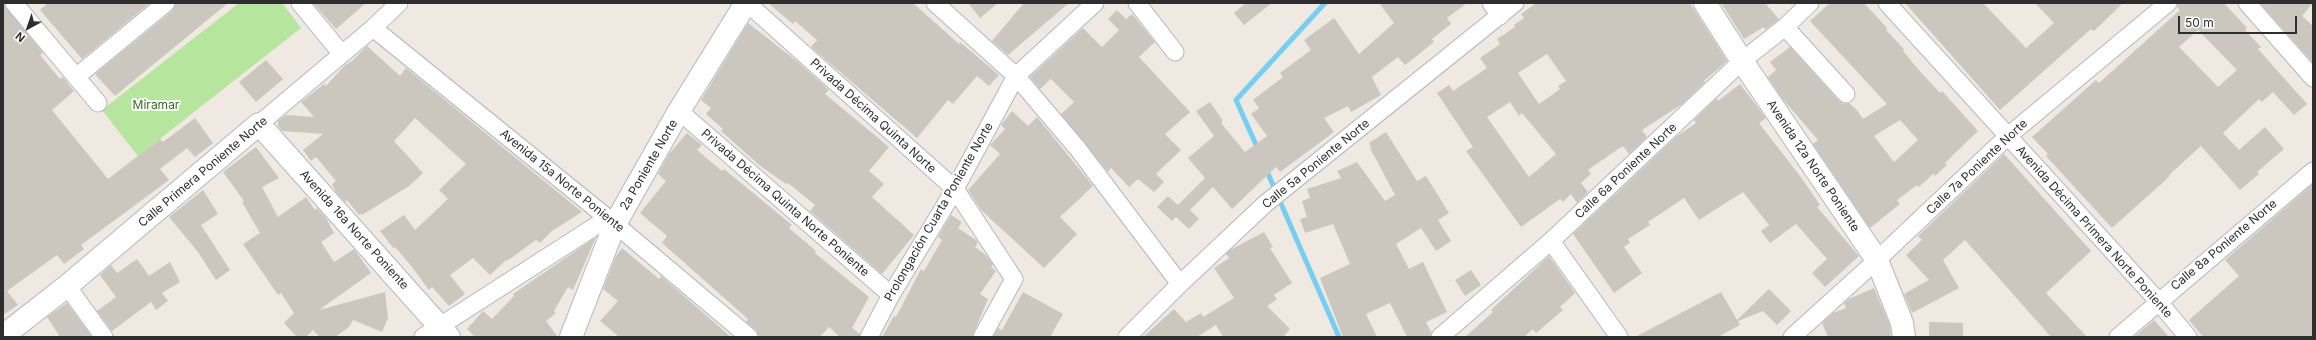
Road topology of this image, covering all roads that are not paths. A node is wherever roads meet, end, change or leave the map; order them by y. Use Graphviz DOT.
graph roads {
  1 [pos="166,3"];
  2 [pos="300,3"];
  3 [pos="399,3"];
  4 [pos="747,3"];
  5 [pos="935,3"];
  6 [pos="1095,3"];
  7 [pos="1137,3"];
  8 [pos="1515,3"];
  9 [pos="1705,3"];
  10 [pos="1810,3"];
  11 [pos="1887,3"];
  12 [pos="2168,3"];
  13 [pos="2247,3"];
  14 [pos="21,5"];
  15 [pos="1495,9"];
  16 [pos="1785,27"];
  17 [pos="373,28"];
  18 [pos="1175,52"];
  19 [pos="341,53"];
  20 [pos="1742,61"];
  21 [pos="1016,76"];
  22 [pos="76,77"];
  23 [pos="2313,78"];
  24 [pos="1846,94"];
  25 [pos="98,103"];
  26 [pos="679,111"];
  27 [pos="259,124"];
  28 [pos="2008,136"];
  29 [pos="2313,170"];
  30 [pos="955,189"];
  31 [pos="611,221"];
  32 [pos="1551,241"];
  33 [pos="1877,260"];
  34 [pos="1180,284"];
  35 [pos="67,286"];
  36 [pos="891,295"];
  37 [pos="2158,301"];
  38 [pos="438,333"];
  39 [pos="1612,334"];
  40 [pos="3,336"];
  41 [pos="104,337"];
  42 [pos="571,337"];
  43 [pos="749,337"];
  44 [pos="869,337"];
  45 [pos="982,337"];
  46 [pos="1127,337"];
  47 [pos="1440,337"];
  48 [pos="1792,337"];
  49 [pos="1904,337"];
  50 [pos="2118,337"];
  51 [pos="2188,337"];
  1 -- 22 [label="street"];
  2 -- 19 [label="street"];
  3 -- 17 [label="street, Calle Primera Poniente Norte"];
  4 -- 26 [label="street, 2a Poniente Norte"];
  4 -- 30 [label="street, Privada Décima Quinta Norte"];
  5 -- 21 [label="street"];
  6 -- 21 [label="street, Prolongación Cuarta Poniente Norte"];
  7 -- 18 [label="street"];
  8 -- 15 [label="street, Calle 5a Poniente Norte"];
  9 -- 20 [label="street, Avenida 12a Norte Poniente"];
  10 -- 16 [label="street, Calle 6a Poniente Norte"];
  11 -- 28 [label="street, Avenida Décima Primera Norte Poniente"];
  12 -- 28 [label="street, Calle 7a Poniente Norte"];
  13 -- 23 [label="street"];
  14 -- 22 [label="street"];
  15 -- 34 [label="street, Calle 5a Poniente Norte"];
  16 -- 20 [label="street, Calle 6a Poniente Norte"];
  16 -- 24 [label="street"];
  17 -- 19 [label="street, Calle Primera Poniente Norte"];
  17 -- 31 [label="street, Avenida 15a Norte Poniente"];
  19 -- 27 [label="street, Calle Primera Poniente Norte"];
  20 -- 32 [label="street, Calle 6a Poniente Norte"];
  20 -- 33 [label="street, Avenida 12a Norte Poniente"];
  21 -- 30 [label="street, Prolongación Cuarta Poniente Norte"];
  21 -- 34 [label="street"];
  22 -- 25 [label="street"];
  26 -- 31 [label="street, 2a Poniente Norte"];
  26 -- 36 [label="street, Privada Décima Quinta Norte Poniente"];
  27 -- 35 [label="street, Calle Primera Poniente Norte"];
  27 -- 38 [label="street, Avenida 16a Norte Poniente"];
  28 -- 33 [label="street, Calle 7a Poniente Norte"];
  28 -- 37 [label="street, Avenida Décima Primera Norte Poniente"];
  29 -- 37 [label="street, Calle 8a Poniente Norte"];
  30 -- 36 [label="street, Prolongación Cuarta Poniente Norte"];
  30 -- 45 [label="street, Privada Décima Quinta Norte"];
  31 -- 38 [label="street"];
  31 -- 42 [label="street, 2a Poniente Norte"];
  31 -- 43 [label="street, Avenida 15a Norte Poniente"];
  32 -- 39 [label="street"];
  32 -- 47 [label="street, Calle 6a Poniente Norte"];
  33 -- 48 [label="street, Calle 7a Poniente Norte"];
  33 -- 49 [label="street, Avenida 12a Norte Poniente"];
  34 -- 46 [label="street, Calle 5a Poniente Norte"];
  35 -- 40 [label="street, Calle Primera Poniente Norte"];
  35 -- 41 [label="street"];
  36 -- 44 [label="street, Prolongación Cuarta Poniente Norte"];
  37 -- 50 [label="street, Calle 8a Poniente Norte"];
  37 -- 51 [label="street, Avenida Décima Primera Norte Poniente"];
}
